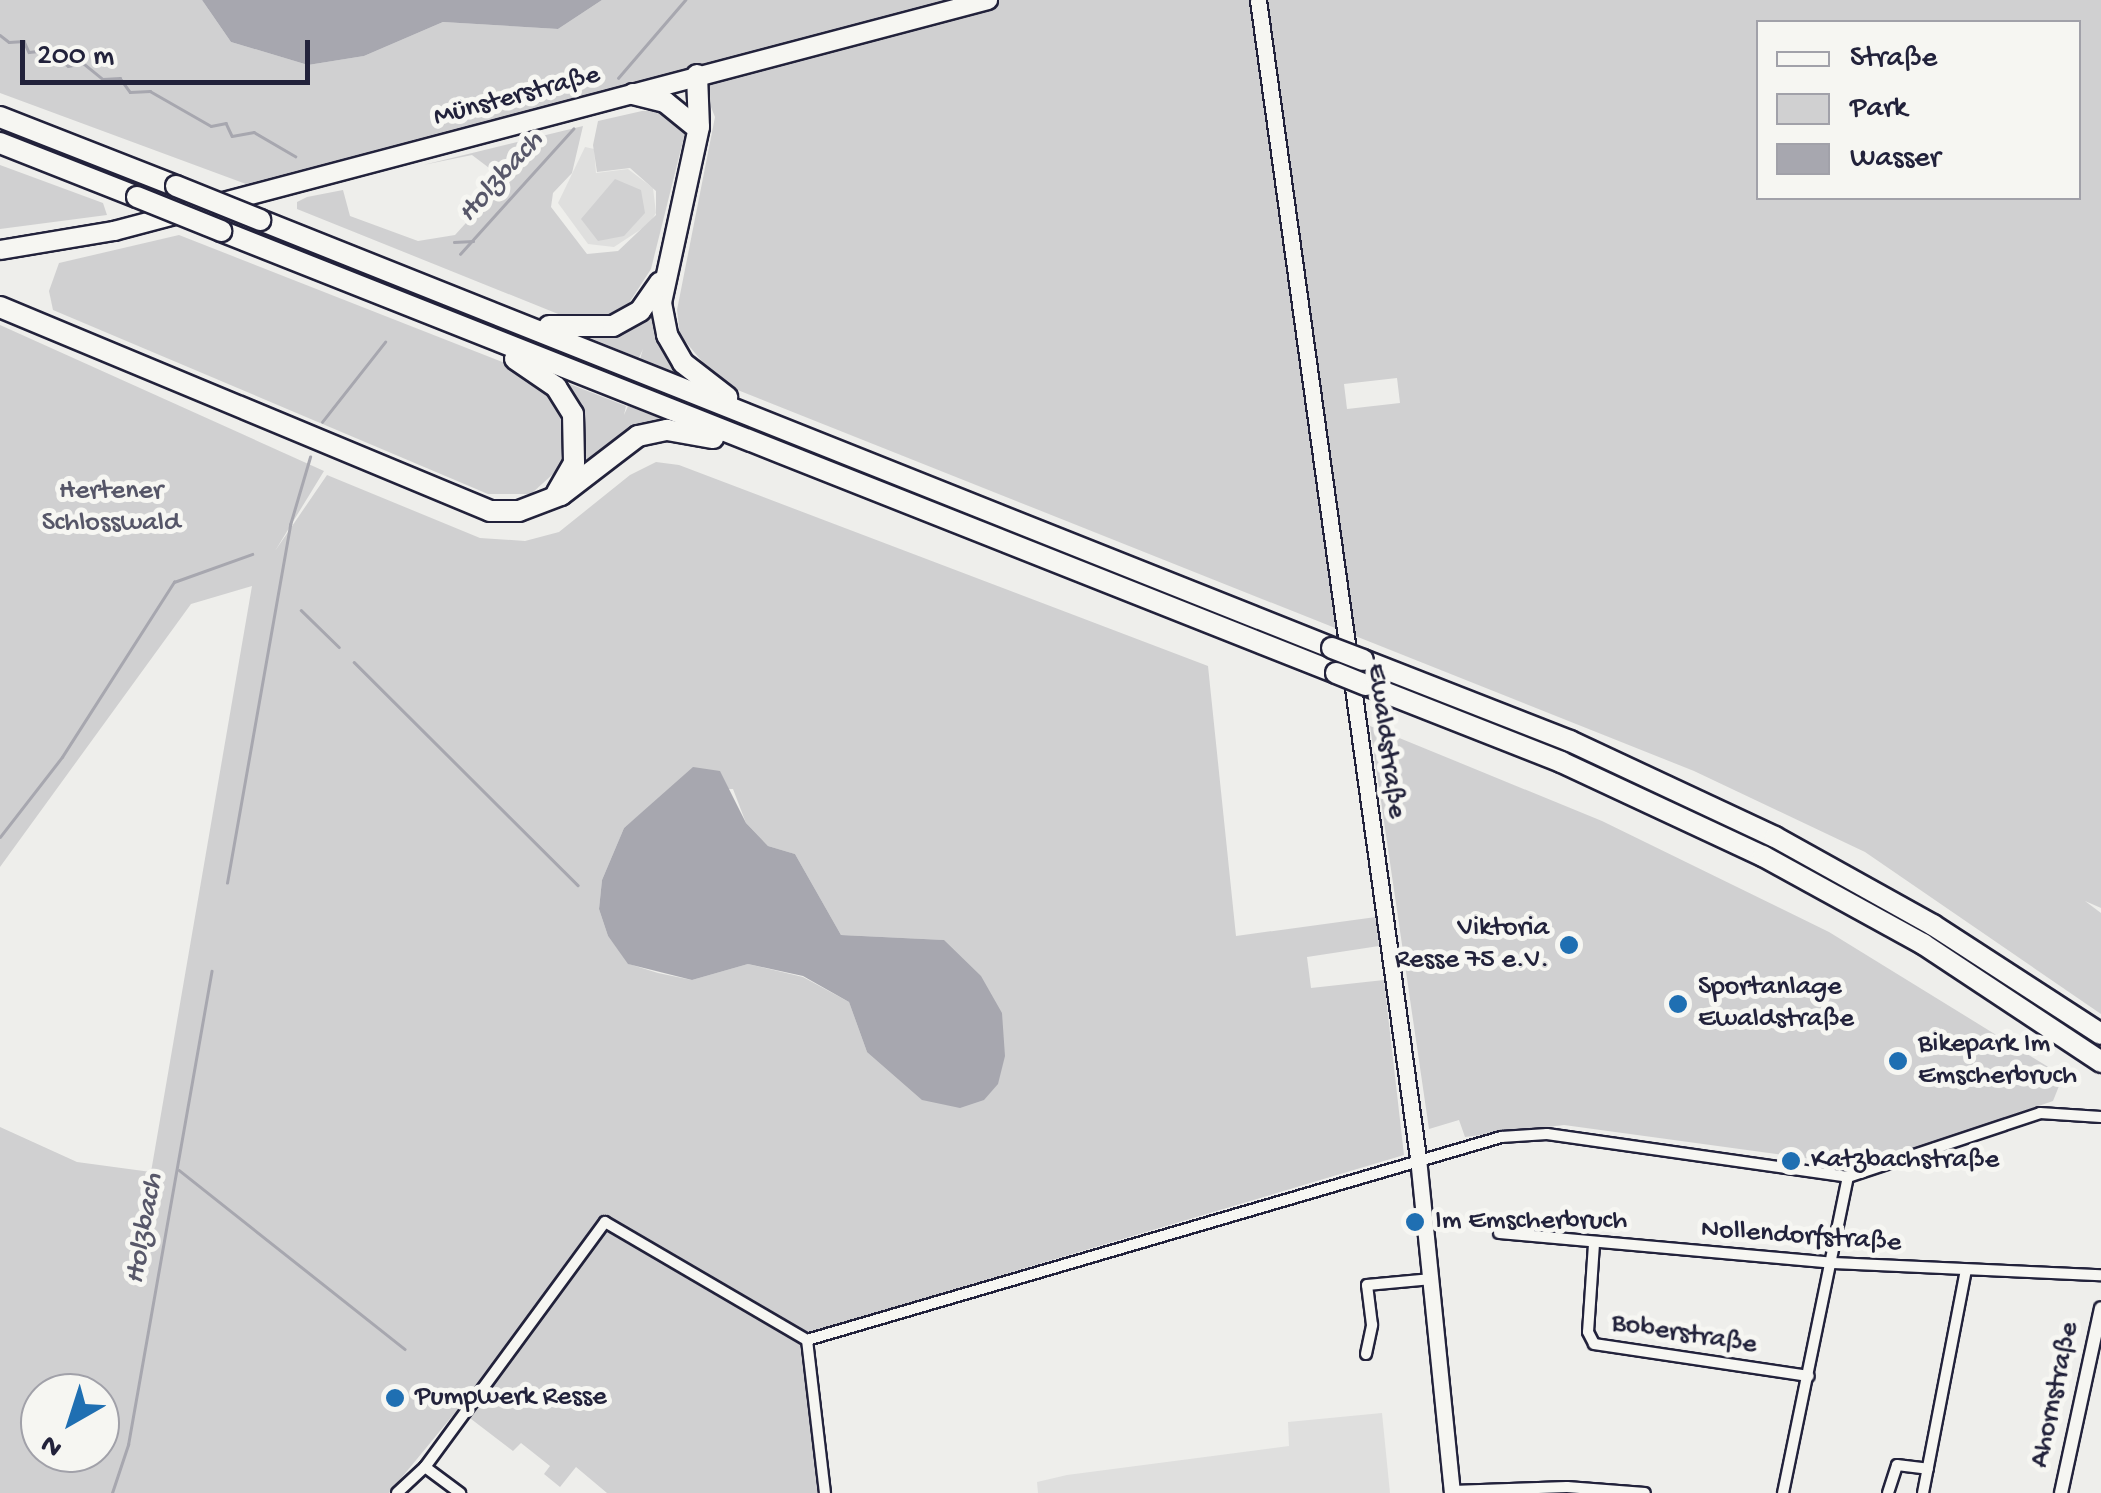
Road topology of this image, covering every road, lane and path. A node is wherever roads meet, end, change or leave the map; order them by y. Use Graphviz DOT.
graph roads {
  1 [pos="988,0"];
  2 [pos="1258,0"];
  3 [pos="691,76"];
  4 [pos="633,94"];
  5 [pos="0,117"];
  6 [pos="692,126"];
  7 [pos="0,143"];
  8 [pos="690,164"];
  9 [pos="0,250"];
  10 [pos="665,272"];
  11 [pos="3,308"];
  12 [pos="500,316"];
  13 [pos="467,329"];
  14 [pos="780,428"];
  15 [pos="802,462"];
  16 [pos="546,502"];
  17 [pos="2101,1034"];
  18 [pos="2101,1062"];
  19 [pos="2101,1117"];
  20 [pos="1418,1158"];
  21 [pos="1848,1177"];
  22 [pos="1500,1234"];
  23 [pos="1594,1244"];
  24 [pos="1833,1263"];
  25 [pos="1966,1270"];
  26 [pos="2101,1275"];
  27 [pos="1432,1278"];
  28 [pos="2101,1308"];
  29 [pos="807,1340"];
  30 [pos="1366,1354"];
  31 [pos="1809,1376"];
  32 [pos="425,1467"];
  33 [pos="1928,1469"];
  34 [pos="1452,1492"];
  35 [pos="397,1493"];
  36 [pos="460,1493"];
  37 [pos="824,1493"];
  38 [pos="1645,1493"];
  39 [pos="1783,1493"];
  40 [pos="1888,1493"];
  41 [pos="1924,1493"];
  42 [pos="2060,1493"];
  1 -- 3 [label="main road, Münsterstraße"];
  2 -- 20 [label="main road, Ewaldstraße"];
  3 -- 4 [label="main road, Münsterstraße"];
  3 -- 6 [label="highway"];
  3 -- 8 [label="highway"];
  4 -- 6 [label="highway"];
  4 -- 9 [label="main road, Münsterstraße"];
  5 -- 12 [label="highway, bridge"];
  6 -- 8 [label="highway"];
  7 -- 13 [label="highway, bridge"];
  8 -- 10 [label="highway"];
  10 -- 12 [label="highway"];
  10 -- 14 [label="highway"];
  11 -- 16 [label="highway"];
  12 -- 14 [label="highway"];
  13 -- 15 [label="highway"];
  13 -- 16 [label="highway"];
  14 -- 17 [label="highway, bridge"];
  15 -- 16 [label="highway"];
  15 -- 18 [label="highway, bridge"];
  19 -- 21 [label="street"];
  20 -- 21 [label="street"];
  20 -- 27 [label="main road, Ewaldstraße"];
  20 -- 29 [label="street"];
  21 -- 24 [label="street"];
  22 -- 23 [label="street, Nollendorfstraße"];
  23 -- 24 [label="street, Nollendorfstraße"];
  23 -- 31 [label="street, Boberstraße"];
  24 -- 25 [label="street, Nollendorfstraße"];
  24 -- 31 [label="street"];
  25 -- 26 [label="street, Nollendorfstraße"];
  25 -- 33 [label="street"];
  27 -- 30 [label="street"];
  27 -- 34 [label="main road, Ewaldstraße"];
  28 -- 42 [label="street, Ahornstraße"];
  29 -- 32 [label="street"];
  29 -- 37 [label="street"];
  31 -- 39 [label="street"];
  32 -- 35 [label="street"];
  32 -- 36 [label="street"];
  33 -- 40 [label="street"];
  33 -- 41 [label="street"];
  34 -- 38 [label="street"];
}
